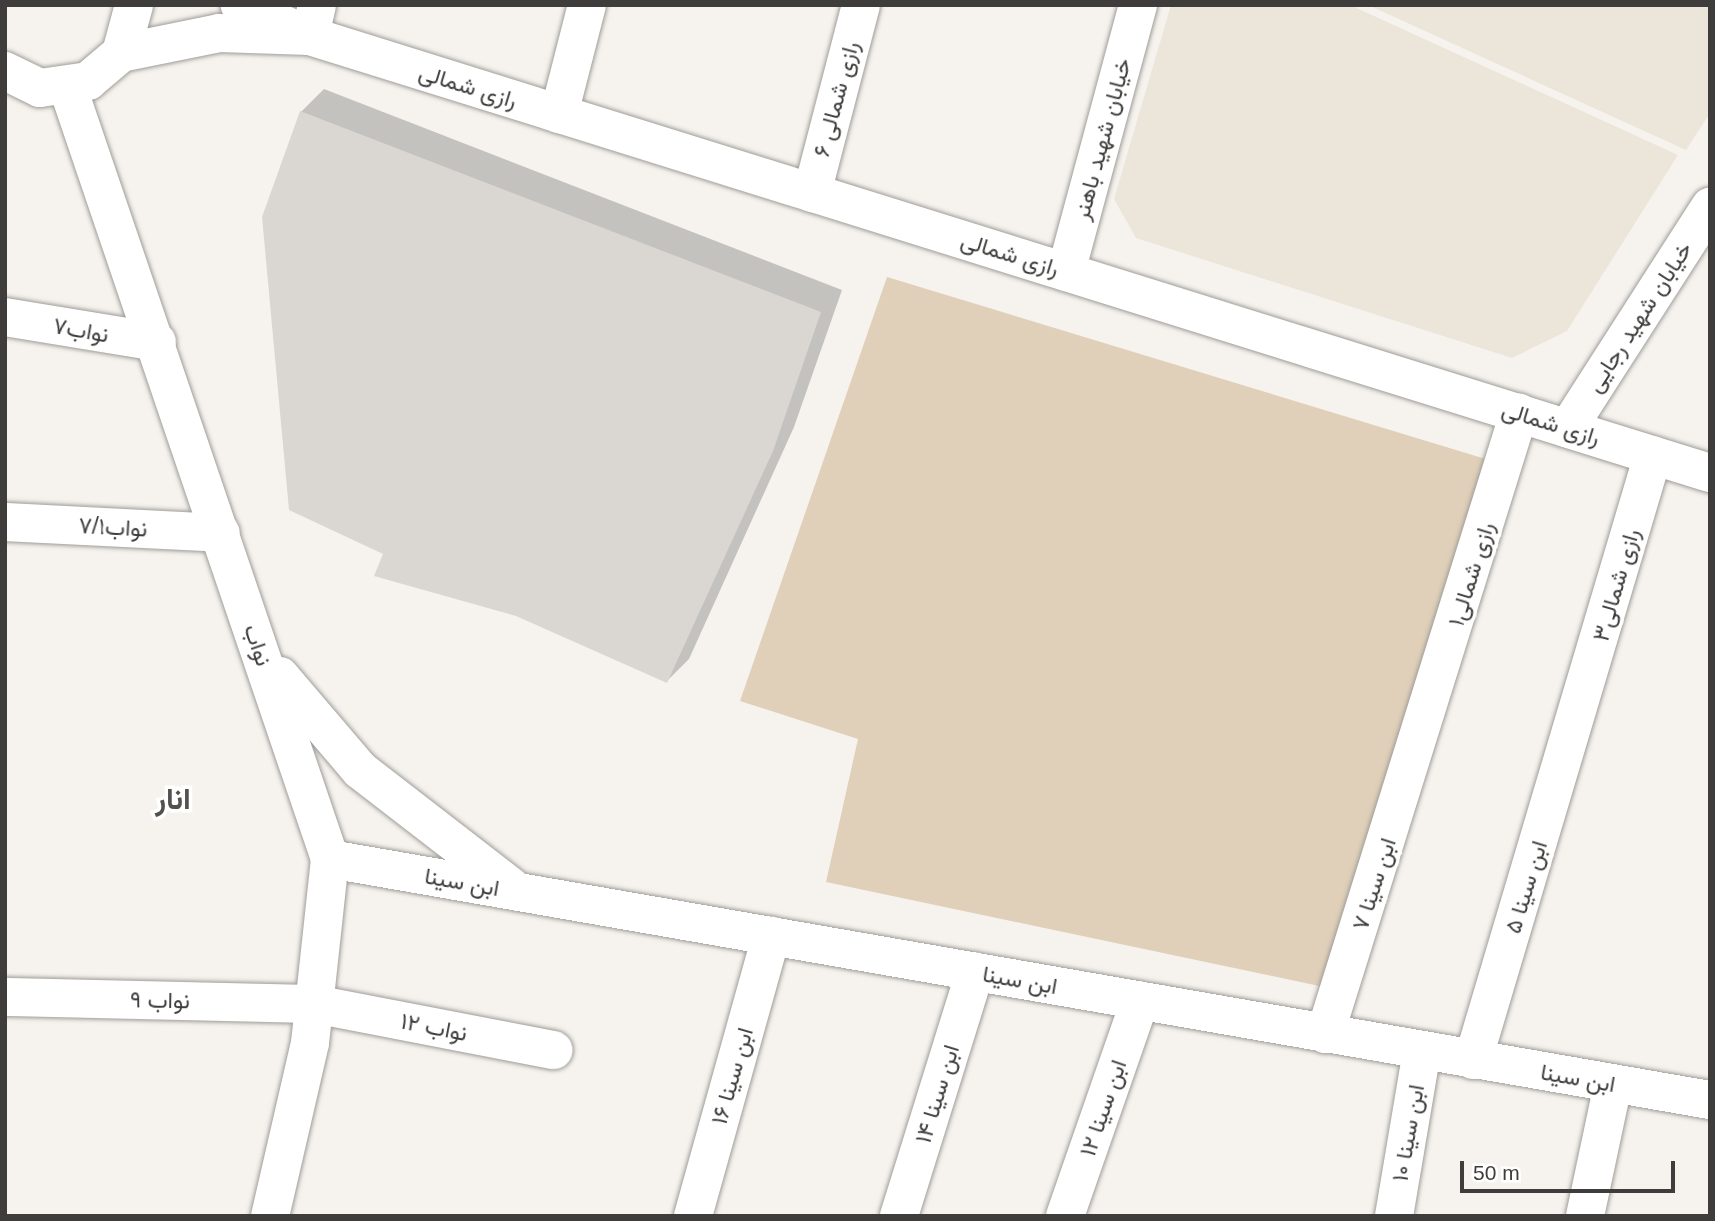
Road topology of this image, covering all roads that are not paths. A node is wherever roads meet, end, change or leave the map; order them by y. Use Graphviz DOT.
graph roads {
  1 [pos="134,5"];
  2 [pos="240,5"];
  3 [pos="587,5"];
  4 [pos="861,5"];
  5 [pos="1138,5"];
  6 [pos="313,21"];
  7 [pos="121,53"];
  8 [pos="5,71"];
  9 [pos="68,88"];
  10 [pos="559,114"];
  11 [pos="812,193"];
  12 [pos="1710,207"];
  13 [pos="1066,272"];
  14 [pos="5,317"];
  15 [pos="157,342"];
  16 [pos="1519,413"];
  17 [pos="1568,428"];
  18 [pos="1653,455"];
  19 [pos="1710,473"];
  20 [pos="5,522"];
  21 [pos="221,533"];
  22 [pos="261,652"];
  23 [pos="1579,715"];
  24 [pos="1422,735"];
  25 [pos="330,859"];
  26 [pos="518,892"];
  27 [pos="771,936"];
  28 [pos="975,972"];
  29 [pos="5,997"];
  30 [pos="1140,1001"];
  31 [pos="314,1004"];
  32 [pos="1325,1034"];
  33 [pos="554,1050"];
  34 [pos="1422,1051"];
  35 [pos="1473,1060"];
  36 [pos="1614,1084"];
  37 [pos="1710,1100"];
  38 [pos="270,1216"];
  39 [pos="693,1216"];
  40 [pos="899,1216"];
  41 [pos="1065,1216"];
  42 [pos="1394,1216"];
  43 [pos="1585,1216"];
  1 -- 7 [label="street"];
  2 -- 6 [label="street"];
  3 -- 10 [label="street"];
  4 -- 11 [label="street, رازی شمالی ۶"];
  5 -- 13 [label="street, خیابان شهید باهنر"];
  6 -- 7 [label="street"];
  6 -- 10 [label="street, رازی شمالی"];
  7 -- 9 [label="street"];
  8 -- 9 [label="street"];
  9 -- 15 [label="street, نواب"];
  10 -- 11 [label="street, رازی شمالی"];
  11 -- 13 [label="street, رازی شمالی"];
  12 -- 17 [label="street, خیابان شهید رجایی"];
  13 -- 16 [label="street, رازی شمالی"];
  14 -- 15 [label="street, نواب۷"];
  15 -- 21 [label="street, نواب"];
  16 -- 17 [label="street, رازی شمالی"];
  16 -- 24 [label="street, رازی شمالی۱"];
  17 -- 18 [label="street, رازی شمالی"];
  18 -- 19 [label="street, رازی شمالی"];
  18 -- 23 [label="street, رازی شمالی۳"];
  20 -- 21 [label="street, نواب۷/۱"];
  21 -- 22 [label="street, نواب"];
  22 -- 25 [label="street, نواب"];
  22 -- 26 [label="street"];
  23 -- 35 [label="street, ابن سینا ۵"];
  24 -- 32 [label="street, ابن سینا ۷"];
  25 -- 26 [label="street, ابن سینا"];
  25 -- 31 [label="street, نواب"];
  26 -- 27 [label="street, ابن سینا"];
  27 -- 28 [label="street, ابن سینا"];
  27 -- 39 [label="street, ابن سینا ۱۶"];
  28 -- 30 [label="street, ابن سینا"];
  28 -- 40 [label="street, ابن سینا ۱۴"];
  29 -- 31 [label="street, نواب ۹"];
  30 -- 32 [label="street, ابن سینا"];
  30 -- 41 [label="street, ابن سینا ۱۲"];
  31 -- 33 [label="street, نواب ۱۲"];
  31 -- 38 [label="street, نواب"];
  32 -- 34 [label="street, ابن سینا"];
  34 -- 35 [label="street, ابن سینا"];
  34 -- 42 [label="street, ابن سینا ۱۰"];
  35 -- 36 [label="street, ابن سینا"];
  36 -- 37 [label="street, ابن سینا"];
  36 -- 43 [label="street"];
}
